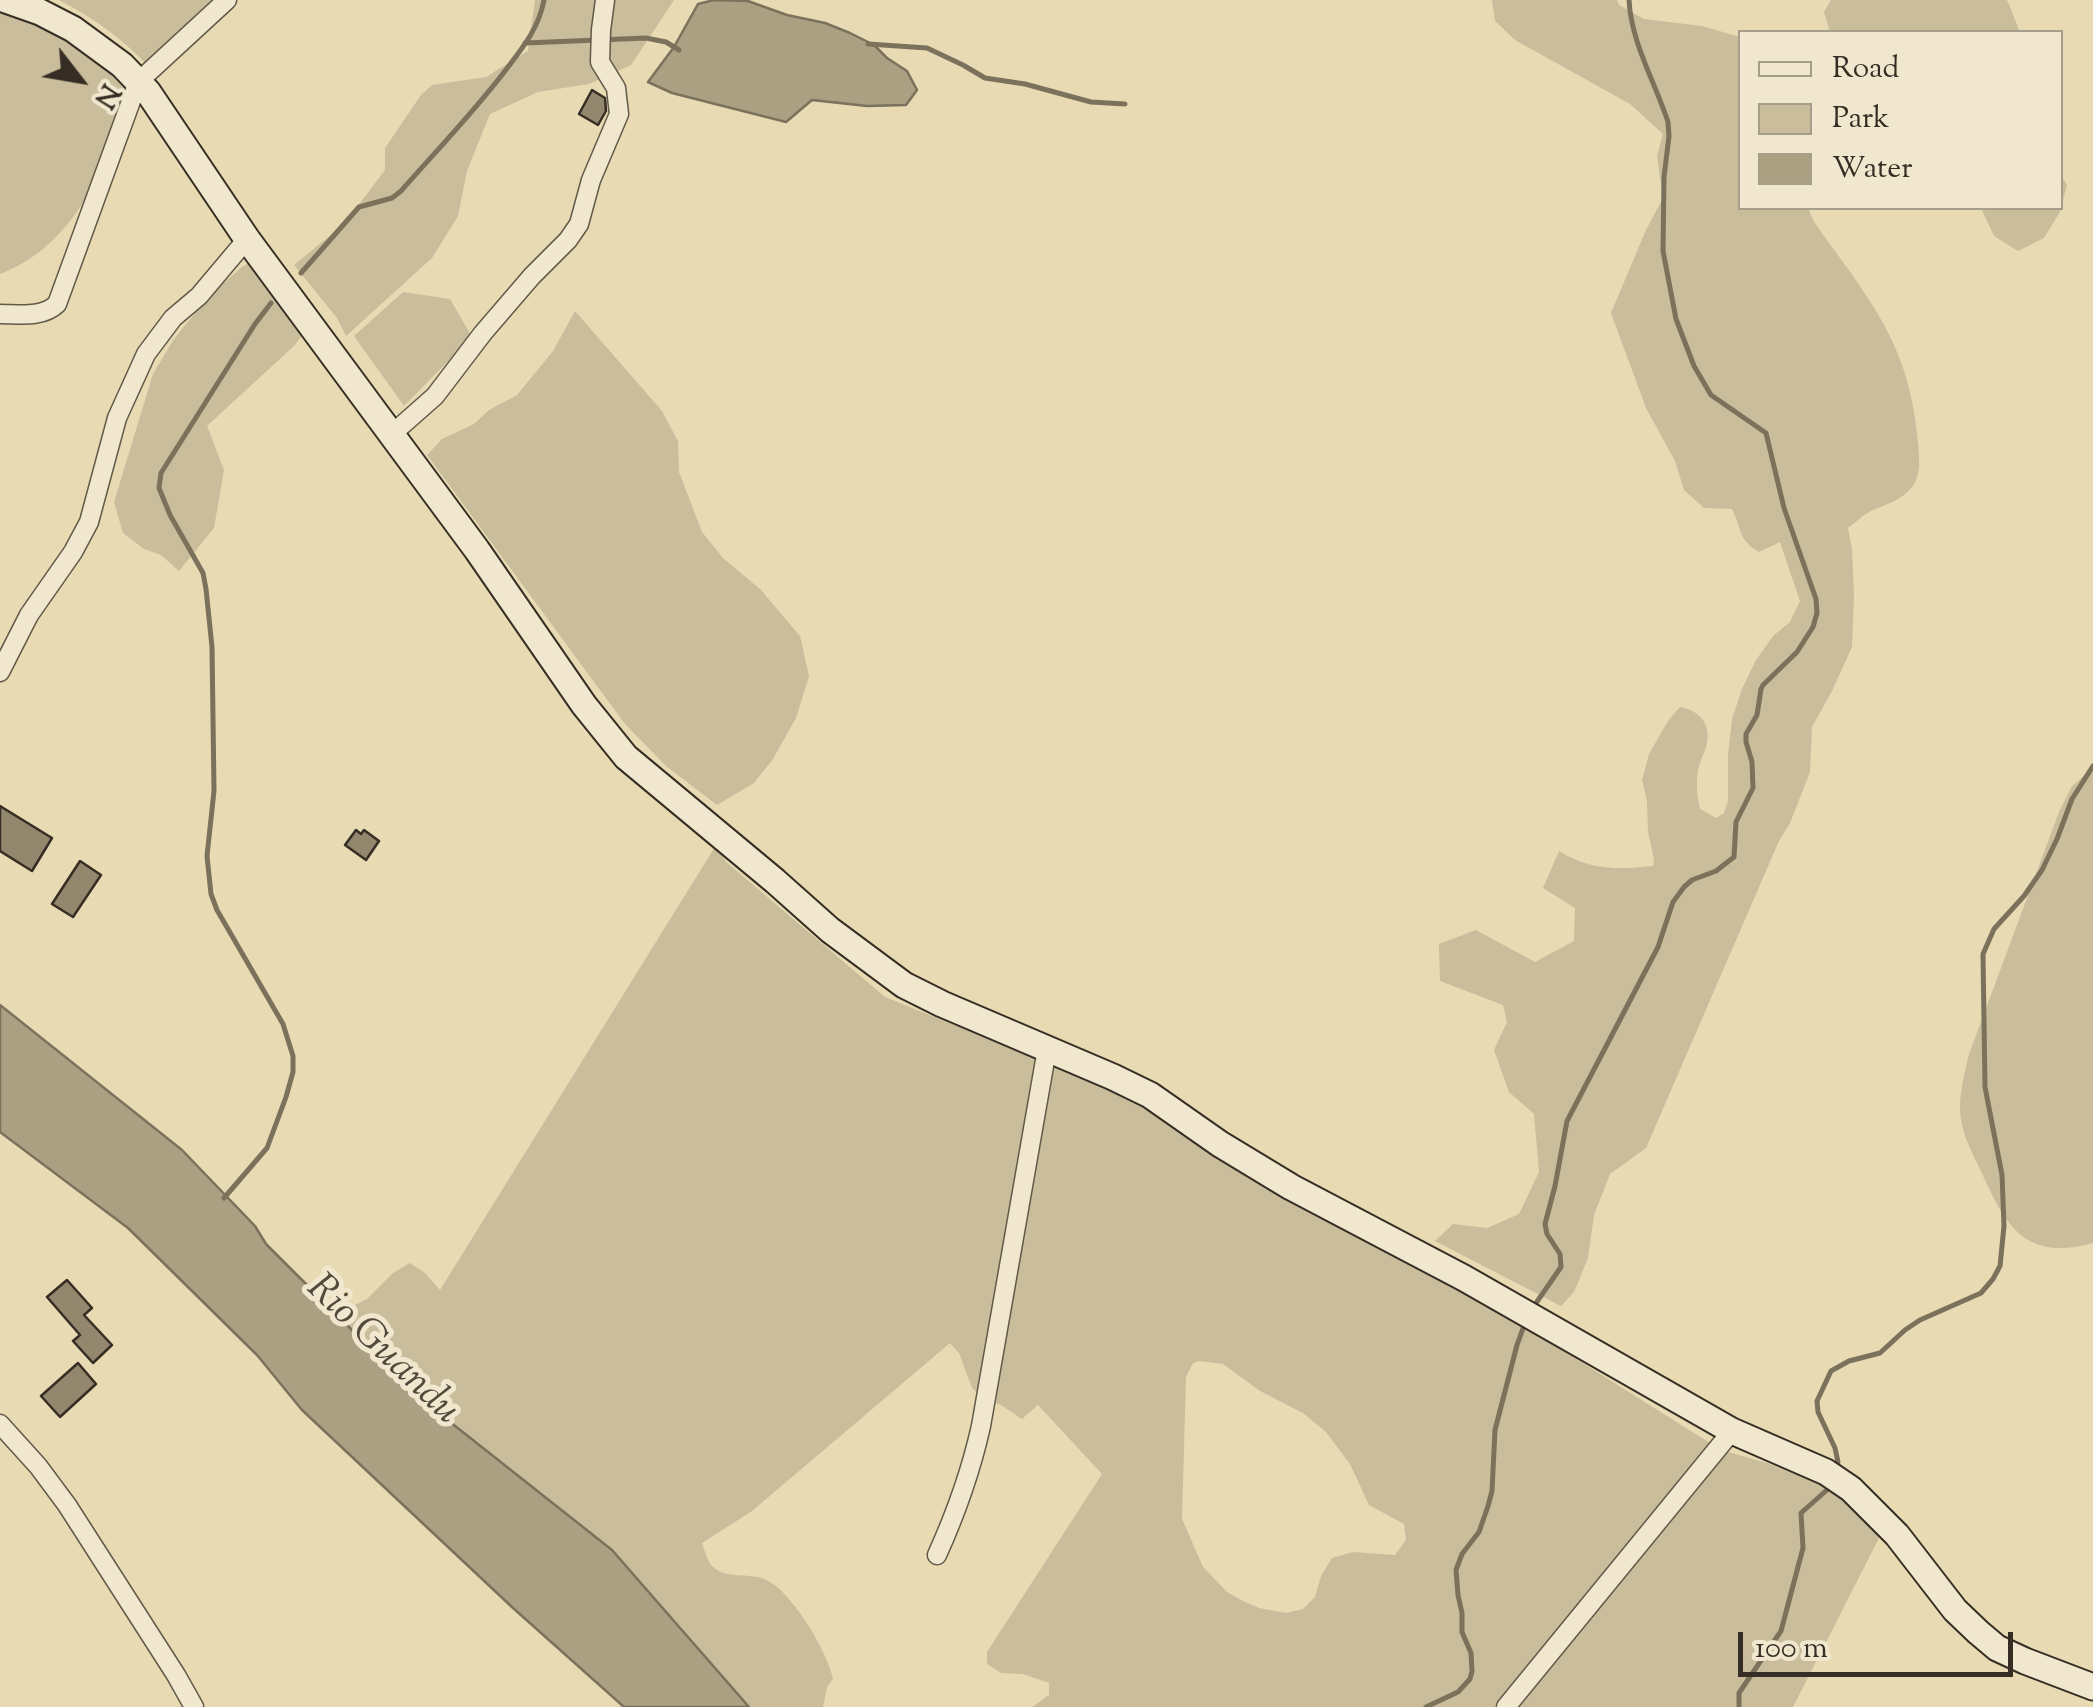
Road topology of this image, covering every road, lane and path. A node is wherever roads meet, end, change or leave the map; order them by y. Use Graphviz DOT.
graph roads {
  1 [pos="6,0"];
  2 [pos="227,0"];
  3 [pos="606,0"];
  4 [pos="138,82"];
  5 [pos="246,239"];
  6 [pos="0,314"];
  7 [pos="392,434"];
  8 [pos="0,672"];
  9 [pos="1047,1050"];
  10 [pos="0,1424"];
  11 [pos="1732,1431"];
  12 [pos="938,1556"];
  13 [pos="2093,1687"];
  14 [pos="194,1707"];
  15 [pos="1506,1707"];
  1 -- 4 [label="main road"];
  2 -- 4 [label="street"];
  3 -- 7 [label="street"];
  4 -- 5 [label="main road"];
  4 -- 6 [label="street"];
  5 -- 7 [label="main road"];
  5 -- 8 [label="street"];
  7 -- 9 [label="main road"];
  9 -- 11 [label="main road"];
  9 -- 12 [label="street"];
  10 -- 14 [label="street"];
  11 -- 13 [label="main road"];
  11 -- 15 [label="street"];
}
